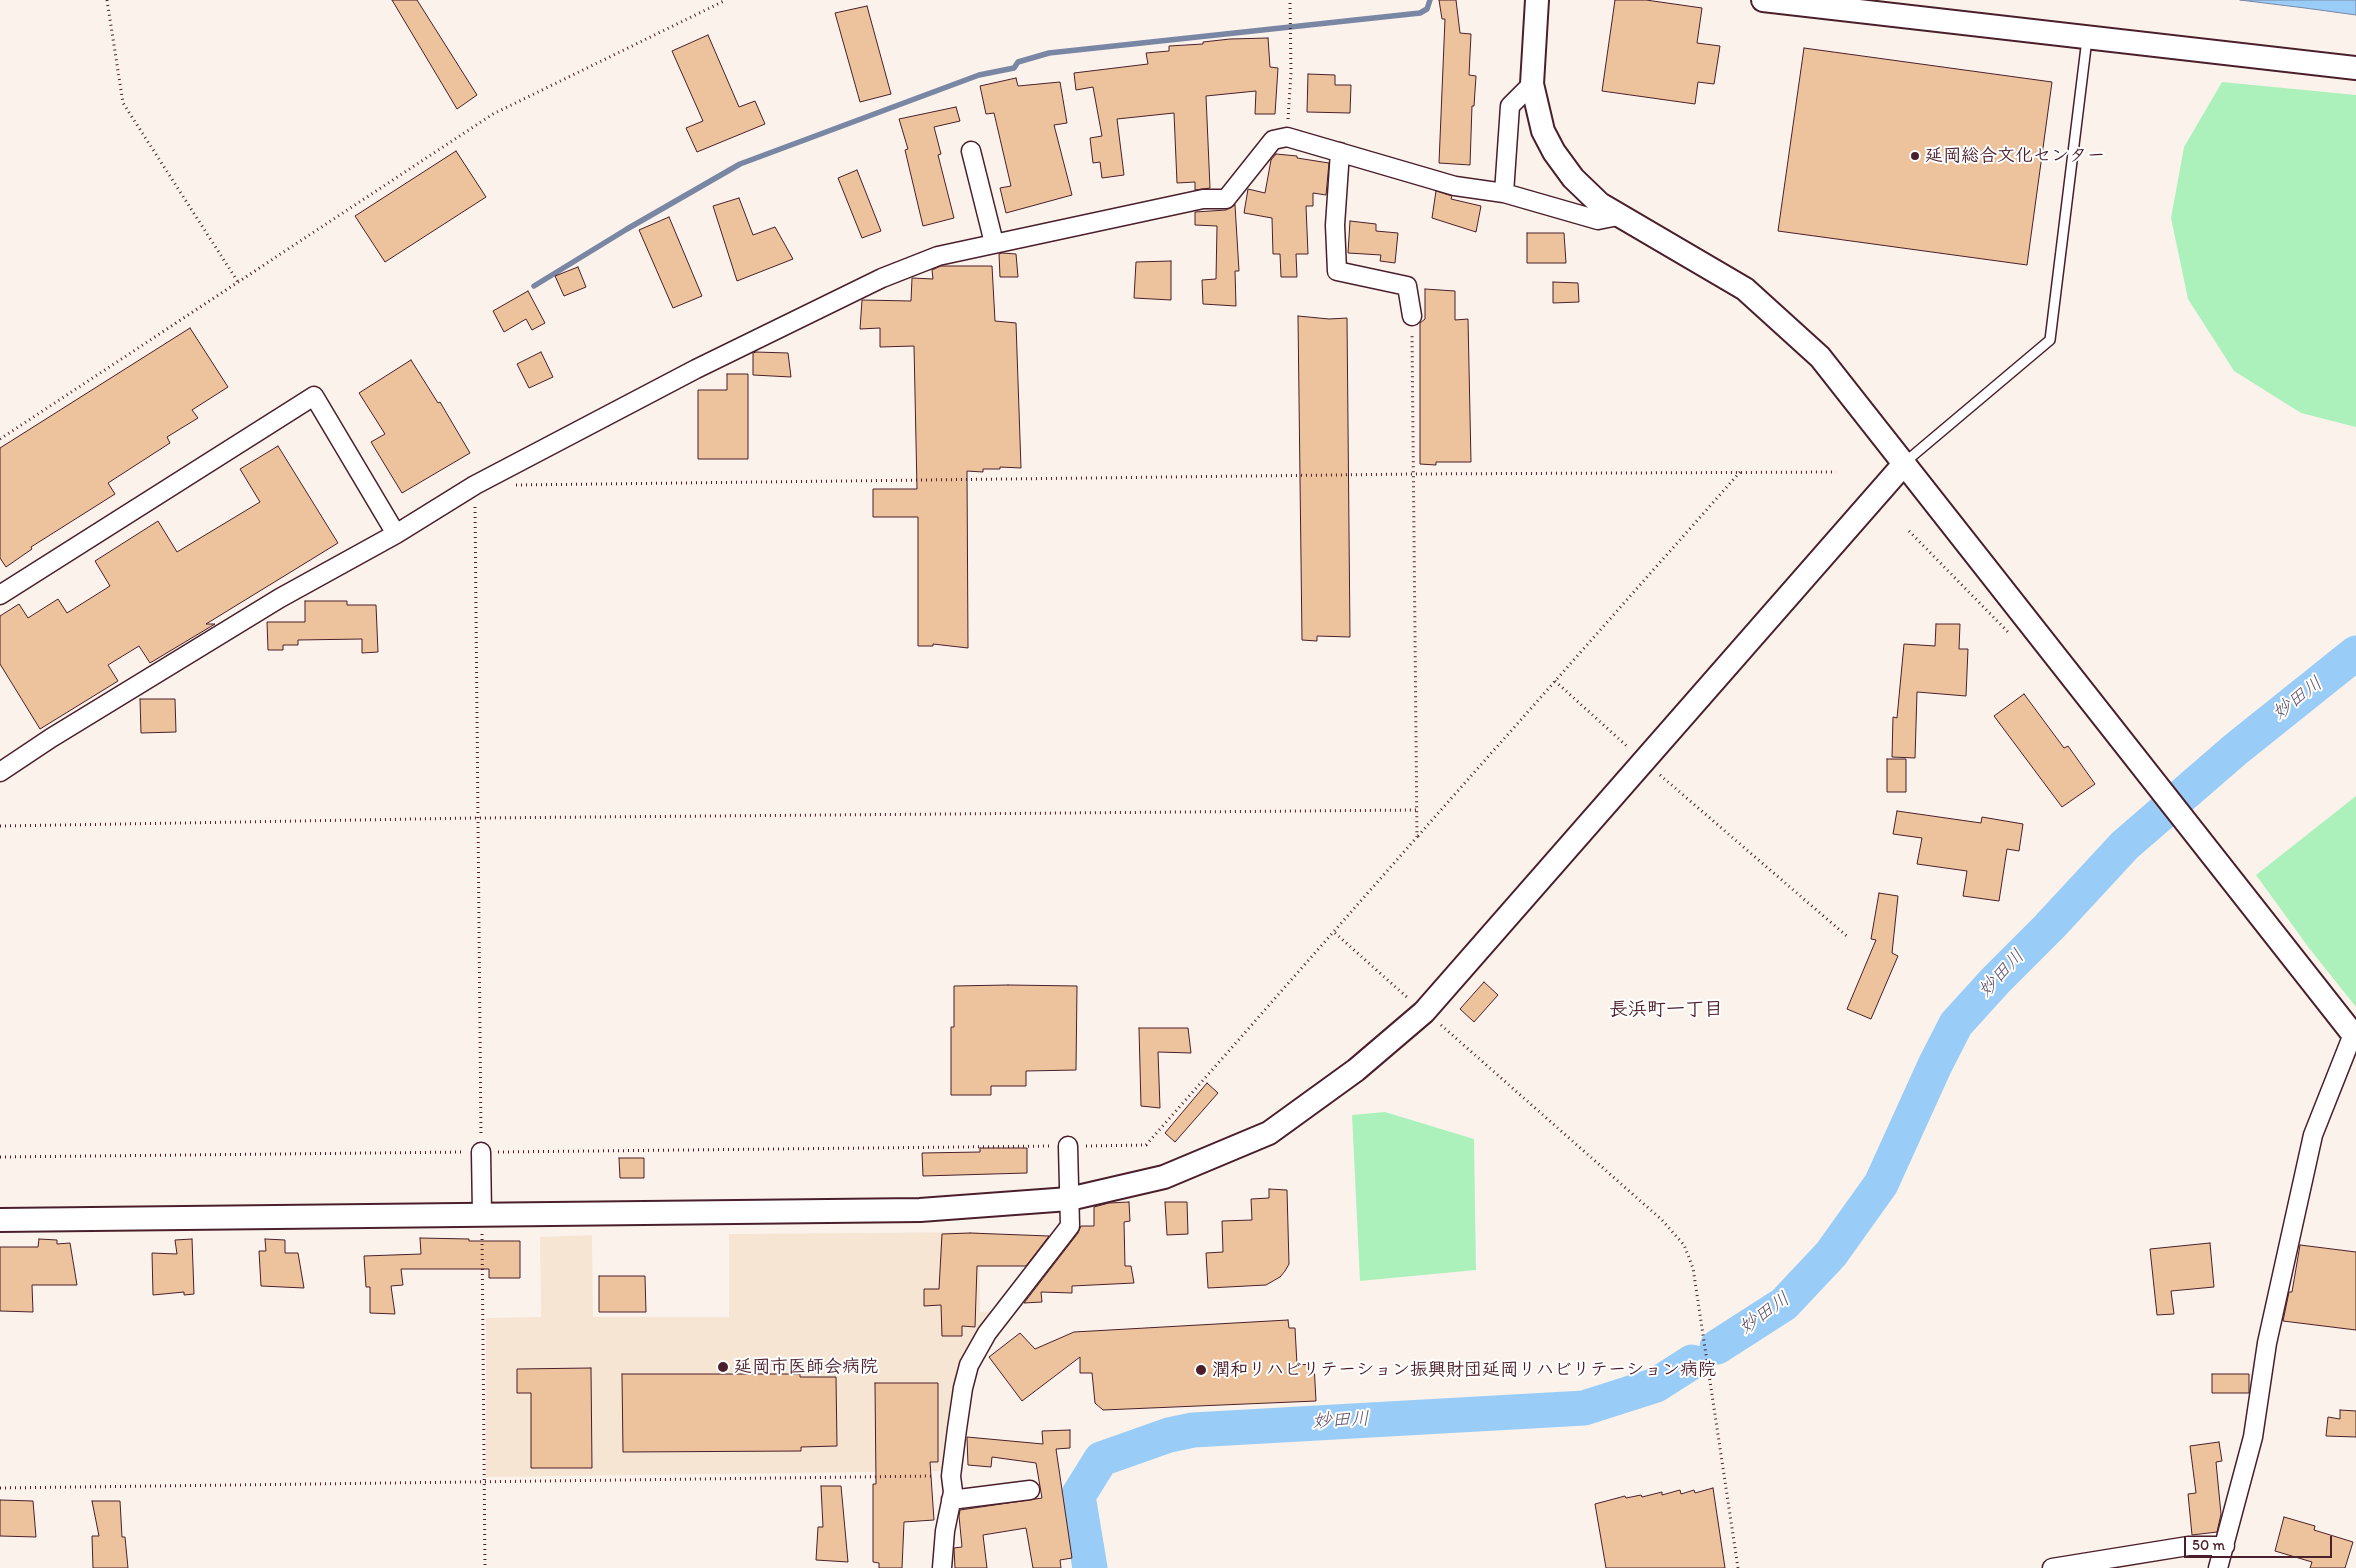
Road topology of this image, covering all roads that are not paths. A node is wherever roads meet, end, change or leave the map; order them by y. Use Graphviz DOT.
graph roads {
  1 [pos="1537,0"];
  2 [pos="1762,0"];
  3 [pos="2087,36"];
  4 [pos="2356,68"];
  5 [pos="1532,84"];
  6 [pos="971,151"];
  7 [pos="1340,152"];
  8 [pos="1504,193"];
  9 [pos="1618,216"];
  10 [pos="994,243"];
  11 [pos="1412,316"];
  12 [pos="1904,464"];
  13 [pos="396,534"];
  14 [pos="0,595"];
  15 [pos="0,772"];
  16 [pos="2354,1036"];
  17 [pos="1068,1146"];
  18 [pos="481,1152"];
  19 [pos="1069,1198"];
  20 [pos="482,1213"];
  21 [pos="0,1220"];
  22 [pos="1030,1490"];
  23 [pos="951,1500"];
  24 [pos="2225,1546"];
  25 [pos="942,1568"];
  26 [pos="2052,1568"];
  27 [pos="2218,1568"];
  1 -- 5 [label="street"];
  2 -- 3 [label="street"];
  3 -- 4 [label="street"];
  3 -- 12 [label="lane"];
  5 -- 8 [label="street"];
  5 -- 9 [label="street"];
  6 -- 10 [label="street"];
  7 -- 8 [label="street"];
  7 -- 10 [label="street"];
  7 -- 11 [label="street"];
  8 -- 9 [label="street"];
  9 -- 12 [label="street"];
  10 -- 13 [label="street"];
  12 -- 16 [label="street"];
  12 -- 19 [label="street"];
  13 -- 14 [label="street"];
  13 -- 15 [label="street"];
  16 -- 24 [label="street"];
  17 -- 19 [label="street"];
  18 -- 20 [label="street"];
  19 -- 20 [label="street"];
  19 -- 23 [label="street"];
  20 -- 21 [label="street"];
  22 -- 23 [label="street"];
  23 -- 25 [label="street"];
  24 -- 26 [label="street"];
  24 -- 27 [label="street"];
}
